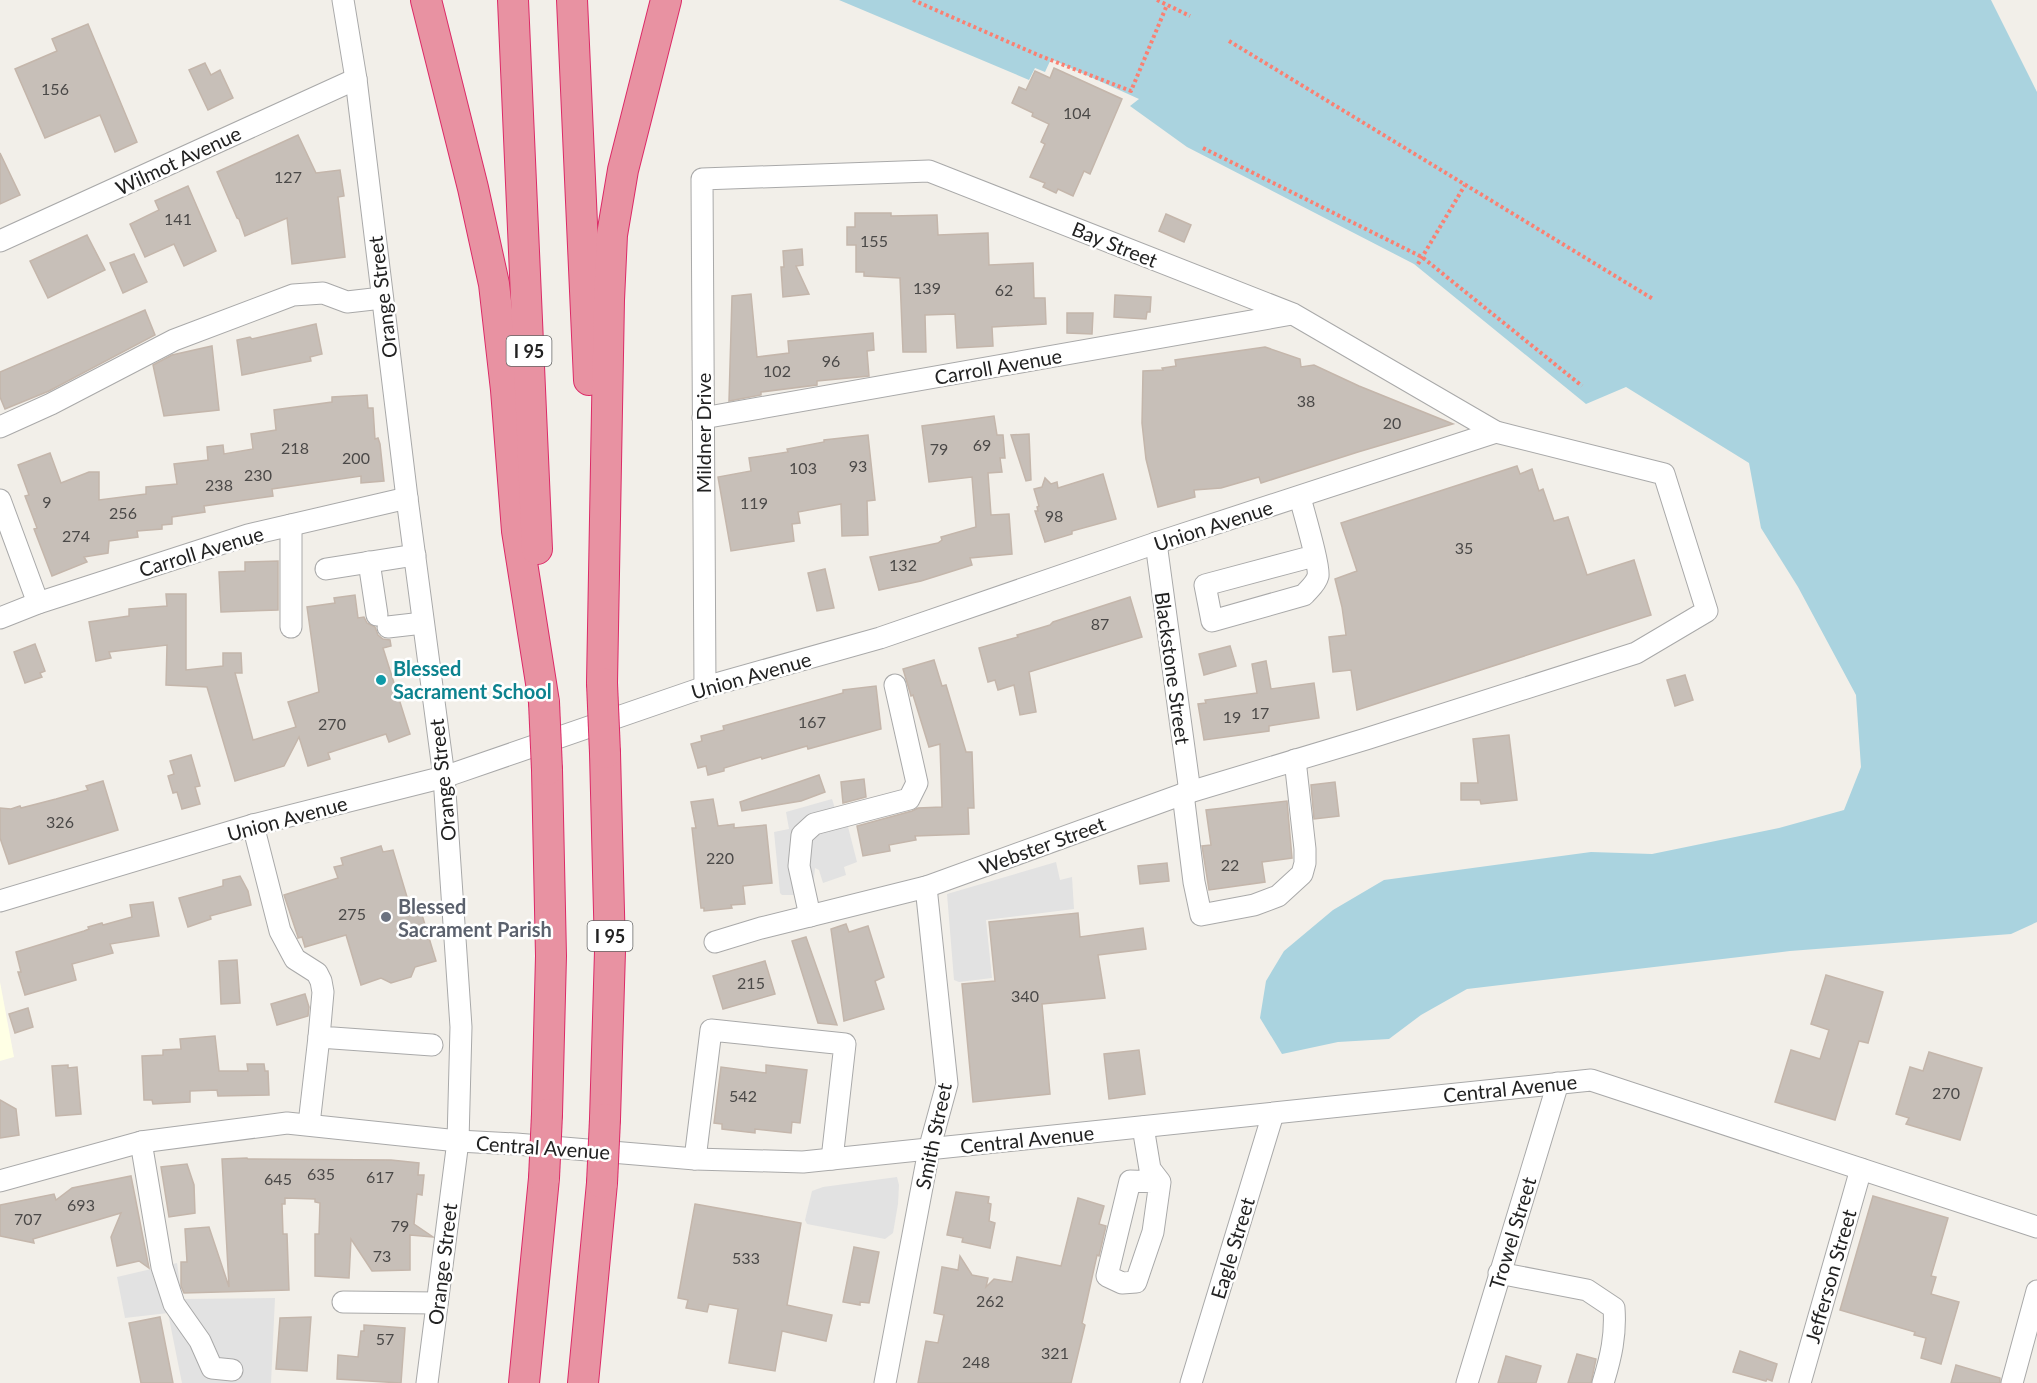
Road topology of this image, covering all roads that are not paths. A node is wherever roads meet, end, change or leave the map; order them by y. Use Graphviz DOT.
graph roads {
  1 [pos="343,0"];
  2 [pos="426,0"];
  3 [pos="513,0"];
  4 [pos="572,0"];
  5 [pos="666,0"];
  6 [pos="356,79"];
  7 [pos="702,179"];
  8 [pos="0,241"];
  9 [pos="382,298"];
  10 [pos="1293,314"];
  11 [pos="703,418"];
  12 [pos="0,427"];
  13 [pos="1496,432"];
  14 [pos="1300,497"];
  15 [pos="406,498"];
  16 [pos="0,500"];
  17 [pos="291,525"];
  18 [pos="1156,543"];
  19 [pos="415,555"];
  20 [pos="1314,556"];
  21 [pos="369,562"];
  22 [pos="326,569"];
  23 [pos="38,603"];
  24 [pos="0,618"];
  25 [pos="423,623"];
  26 [pos="291,627"];
  27 [pos="602,683"];
  28 [pos="895,685"];
  29 [pos="705,687"];
  30 [pos="544,702"];
  31 [pos="1366,739"];
  32 [pos="1295,760"];
  33 [pos="444,777"];
  34 [pos="1187,793"];
  35 [pos="253,825"];
  36 [pos="926,887"];
  37 [pos="0,901"];
  38 [pos="810,916"];
  39 [pos="715,942"];
  40 [pos="319,1036"];
  41 [pos="432,1045"];
  42 [pos="1558,1083"];
  43 [pos="1273,1114"];
  44 [pos="309,1124"];
  45 [pos="1143,1127"];
  46 [pos="458,1141"];
  47 [pos="141,1142"];
  48 [pos="929,1150"];
  49 [pos="695,1159"];
  50 [pos="831,1159"];
  51 [pos="1861,1169"];
  52 [pos="0,1181"];
  53 [pos="1160,1182"];
  54 [pos="2037,1227"];
  55 [pos="1499,1273"];
  56 [pos="2037,1291"];
  57 [pos="343,1302"];
  58 [pos="437,1303"];
  59 [pos="232,1370"];
  60 [pos="427,1383"];
  61 [pos="524,1383"];
  62 [pos="583,1383"];
  63 [pos="885,1383"];
  64 [pos="1191,1383"];
  65 [pos="1467,1383"];
  66 [pos="1603,1383"];
  67 [pos="1800,1383"];
  68 [pos="2012,1383"];
  1 -- 6 [label="street, Orange Street"];
  2 -- 30 [label="highway"];
  3 -- 30 [label="highway, I 95"];
  4 -- 27 [label="highway, I 95"];
  5 -- 27 [label="highway"];
  6 -- 8 [label="street, Wilmot Avenue"];
  6 -- 9 [label="street, Orange Street"];
  7 -- 10 [label="street, Bay Street"];
  7 -- 11 [label="street, Mildner Drive"];
  9 -- 12 [label="street"];
  9 -- 15 [label="street, Orange Street"];
  10 -- 11 [label="street, Carroll Avenue"];
  10 -- 13 [label="street, Bay Street"];
  11 -- 29 [label="street, Mildner Drive"];
  13 -- 14 [label="street, Union Avenue"];
  13 -- 31 [label="street, Bay Street"];
  14 -- 18 [label="street, Union Avenue"];
  14 -- 20 [label="street"];
  15 -- 17 [label="street, Carroll Avenue"];
  15 -- 19 [label="street, Orange Street"];
  16 -- 23 [label="street"];
  17 -- 23 [label="street, Carroll Avenue"];
  17 -- 26 [label="street"];
  18 -- 29 [label="street, Union Avenue"];
  18 -- 34 [label="street, Blackstone Street"];
  19 -- 21 [label="street"];
  19 -- 25 [label="street, Orange Street"];
  20 -- 20 [label="street"];
  21 -- 22 [label="street"];
  21 -- 25 [label="street"];
  23 -- 24 [label="street, Carroll Avenue"];
  25 -- 33 [label="street, Orange Street"];
  27 -- 62 [label="highway, I 95, bridge"];
  28 -- 38 [label="street"];
  29 -- 33 [label="street, Union Avenue"];
  30 -- 61 [label="highway, I 95, bridge"];
  31 -- 32 [label="street, Webster Street"];
  32 -- 34 [label="street, Webster Street"];
  32 -- 34 [label="street, Blackstone Street"];
  33 -- 35 [label="street, Union Avenue"];
  33 -- 46 [label="street, Orange Street"];
  34 -- 36 [label="street, Webster Street"];
  35 -- 37 [label="street, Union Avenue"];
  35 -- 40 [label="street"];
  36 -- 38 [label="street, Webster Street"];
  36 -- 48 [label="street, Smith Street"];
  38 -- 39 [label="street, Webster Street"];
  40 -- 41 [label="street"];
  40 -- 44 [label="street"];
  42 -- 43 [label="street, Central Avenue"];
  42 -- 51 [label="street, Central Avenue"];
  42 -- 55 [label="street, Trowel Street"];
  43 -- 45 [label="street, Central Avenue"];
  43 -- 64 [label="street, Eagle Street"];
  44 -- 46 [label="street, Central Avenue"];
  44 -- 47 [label="street, Central Avenue"];
  45 -- 48 [label="street, Central Avenue"];
  45 -- 53 [label="street"];
  46 -- 49 [label="street, Central Avenue"];
  46 -- 58 [label="street, Orange Street"];
  47 -- 52 [label="street, Central Avenue"];
  47 -- 59 [label="street"];
  48 -- 50 [label="street, Central Avenue"];
  48 -- 63 [label="street, Smith Street"];
  49 -- 50 [label="street, Central Avenue"];
  49 -- 50 [label="street"];
  51 -- 54 [label="street, Central Avenue"];
  51 -- 67 [label="street, Jefferson Street"];
  55 -- 65 [label="street, Trowel Street"];
  55 -- 66 [label="street"];
  56 -- 68 [label="street"];
  57 -- 58 [label="street"];
  58 -- 60 [label="street, Orange Street"];
}
